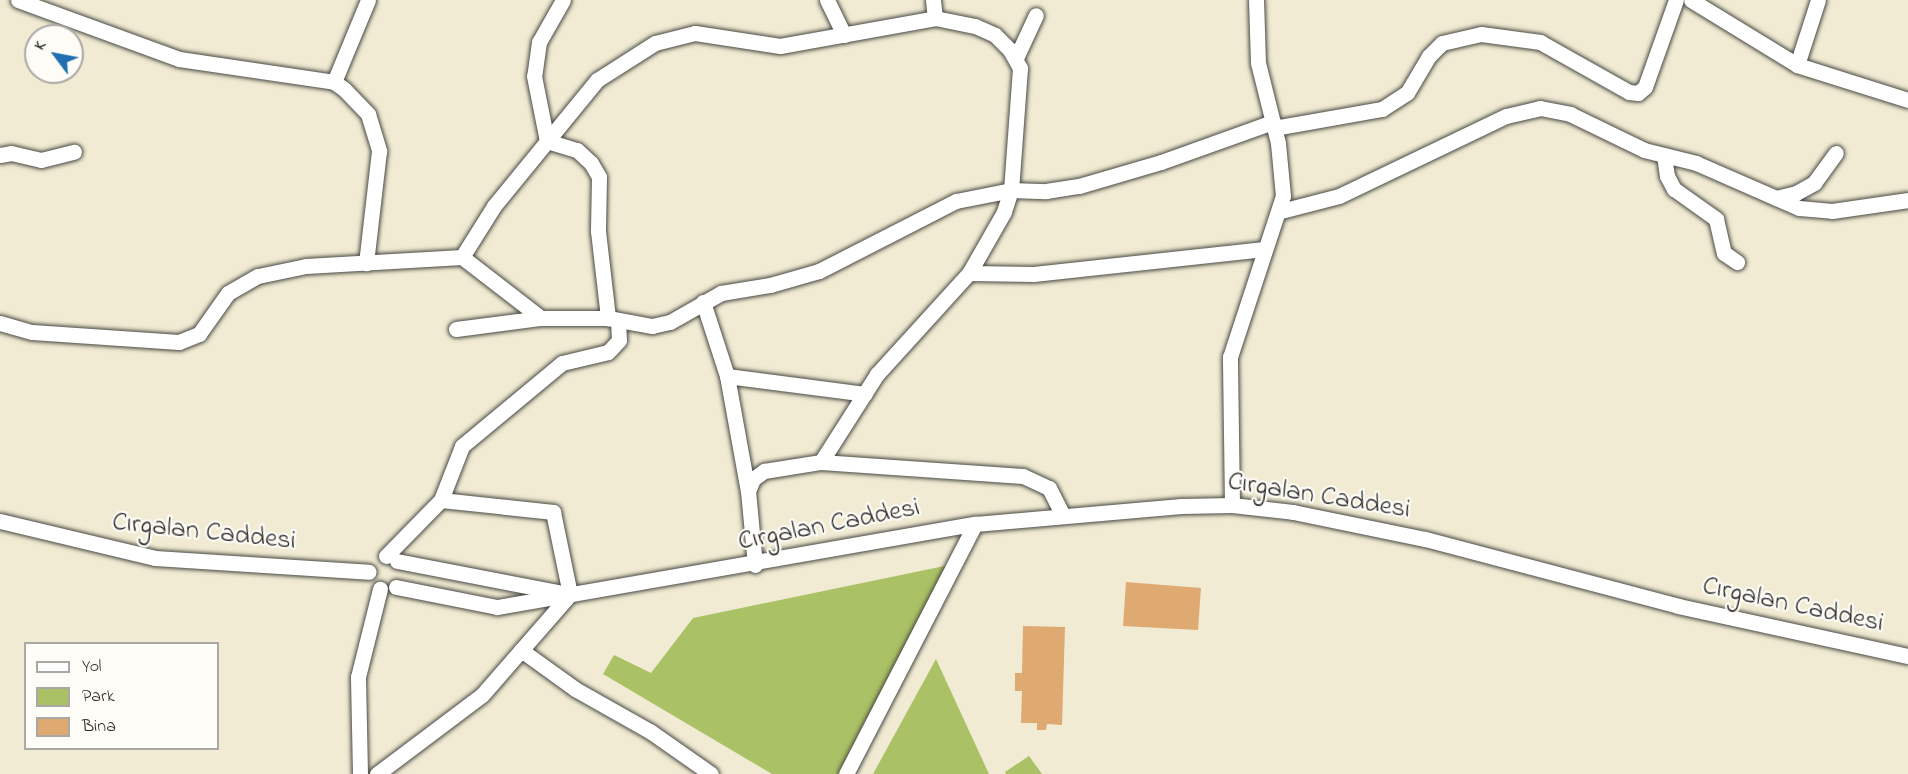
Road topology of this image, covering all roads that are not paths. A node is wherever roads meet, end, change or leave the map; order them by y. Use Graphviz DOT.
graph roads {
  1 [pos="18,0"];
  2 [pos="368,0"];
  3 [pos="563,0"];
  4 [pos="827,0"];
  5 [pos="933,0"];
  6 [pos="1256,0"];
  7 [pos="1676,0"];
  8 [pos="1690,0"];
  9 [pos="1818,0"];
  10 [pos="1036,15"];
  11 [pos="935,18"];
  12 [pos="844,34"];
  13 [pos="1016,58"];
  14 [pos="1797,65"];
  15 [pos="334,82"];
  16 [pos="1908,100"];
  17 [pos="1273,125"];
  18 [pos="547,141"];
  19 [pos="74,152"];
  20 [pos="1836,153"];
  21 [pos="0,155"];
  22 [pos="1664,155"];
  23 [pos="1011,190"];
  24 [pos="1776,198"];
  25 [pos="1908,200"];
  26 [pos="1281,211"];
  27 [pos="1264,249"];
  28 [pos="462,257"];
  29 [pos="1737,262"];
  30 [pos="366,263"];
  31 [pos="969,273"];
  32 [pos="703,302"];
  33 [pos="541,318"];
  34 [pos="613,319"];
  35 [pos="0,323"];
  36 [pos="456,329"];
  37 [pos="727,376"];
  38 [pos="865,394"];
  39 [pos="821,462"];
  40 [pos="748,491"];
  41 [pos="441,500"];
  42 [pos="1232,505"];
  43 [pos="1063,515"];
  44 [pos="0,521"];
  45 [pos="975,524"];
  46 [pos="392,559"];
  47 [pos="754,565"];
  48 [pos="369,572"];
  49 [pos="396,587"];
  50 [pos="380,589"];
  51 [pos="570,594"];
  52 [pos="521,650"];
  53 [pos="1908,656"];
  54 [pos="360,774"];
  55 [pos="377,774"];
  56 [pos="711,774"];
  57 [pos="846,774"];
  1 -- 15 [label="street"];
  2 -- 15 [label="street"];
  3 -- 18 [label="street"];
  4 -- 12 [label="street"];
  5 -- 11 [label="street"];
  6 -- 17 [label="street"];
  7 -- 17 [label="street"];
  8 -- 14 [label="street"];
  9 -- 14 [label="street"];
  10 -- 13 [label="street"];
  11 -- 12 [label="street"];
  11 -- 13 [label="street"];
  12 -- 18 [label="street"];
  13 -- 23 [label="street"];
  14 -- 16 [label="street"];
  15 -- 30 [label="street"];
  17 -- 23 [label="street"];
  17 -- 26 [label="street"];
  18 -- 28 [label="street"];
  18 -- 34 [label="street"];
  19 -- 21 [label="street"];
  20 -- 24 [label="street"];
  22 -- 24 [label="street"];
  22 -- 26 [label="street"];
  22 -- 29 [label="street"];
  23 -- 31 [label="street"];
  23 -- 32 [label="street"];
  24 -- 25 [label="street"];
  26 -- 27 [label="street"];
  27 -- 31 [label="street"];
  27 -- 42 [label="street"];
  28 -- 30 [label="street"];
  28 -- 33 [label="street"];
  30 -- 35 [label="street"];
  31 -- 38 [label="street"];
  32 -- 34 [label="street"];
  32 -- 37 [label="street"];
  33 -- 34 [label="street"];
  33 -- 36 [label="street"];
  34 -- 41 [label="street"];
  37 -- 38 [label="street"];
  37 -- 40 [label="street"];
  38 -- 39 [label="street"];
  39 -- 40 [label="street"];
  39 -- 43 [label="street"];
  40 -- 47 [label="street"];
  41 -- 46 [label="street"];
  41 -- 51 [label="street"];
  42 -- 43 [label="street, Cırgalan Caddesi"];
  42 -- 53 [label="street, Cırgalan Caddesi"];
  43 -- 45 [label="street, Cırgalan Caddesi"];
  44 -- 48 [label="street, Cırgalan Caddesi"];
  45 -- 47 [label="street, Cırgalan Caddesi"];
  45 -- 57 [label="street"];
  46 -- 48 [label="street"];
  46 -- 49 [label="street"];
  46 -- 51 [label="street, Cırgalan Caddesi"];
  47 -- 51 [label="street, Cırgalan Caddesi"];
  48 -- 50 [label="street"];
  49 -- 50 [label="street"];
  49 -- 51 [label="street, Cırgalan Caddesi"];
  50 -- 54 [label="street"];
  51 -- 52 [label="street"];
  52 -- 55 [label="street"];
  52 -- 56 [label="street"];
}
